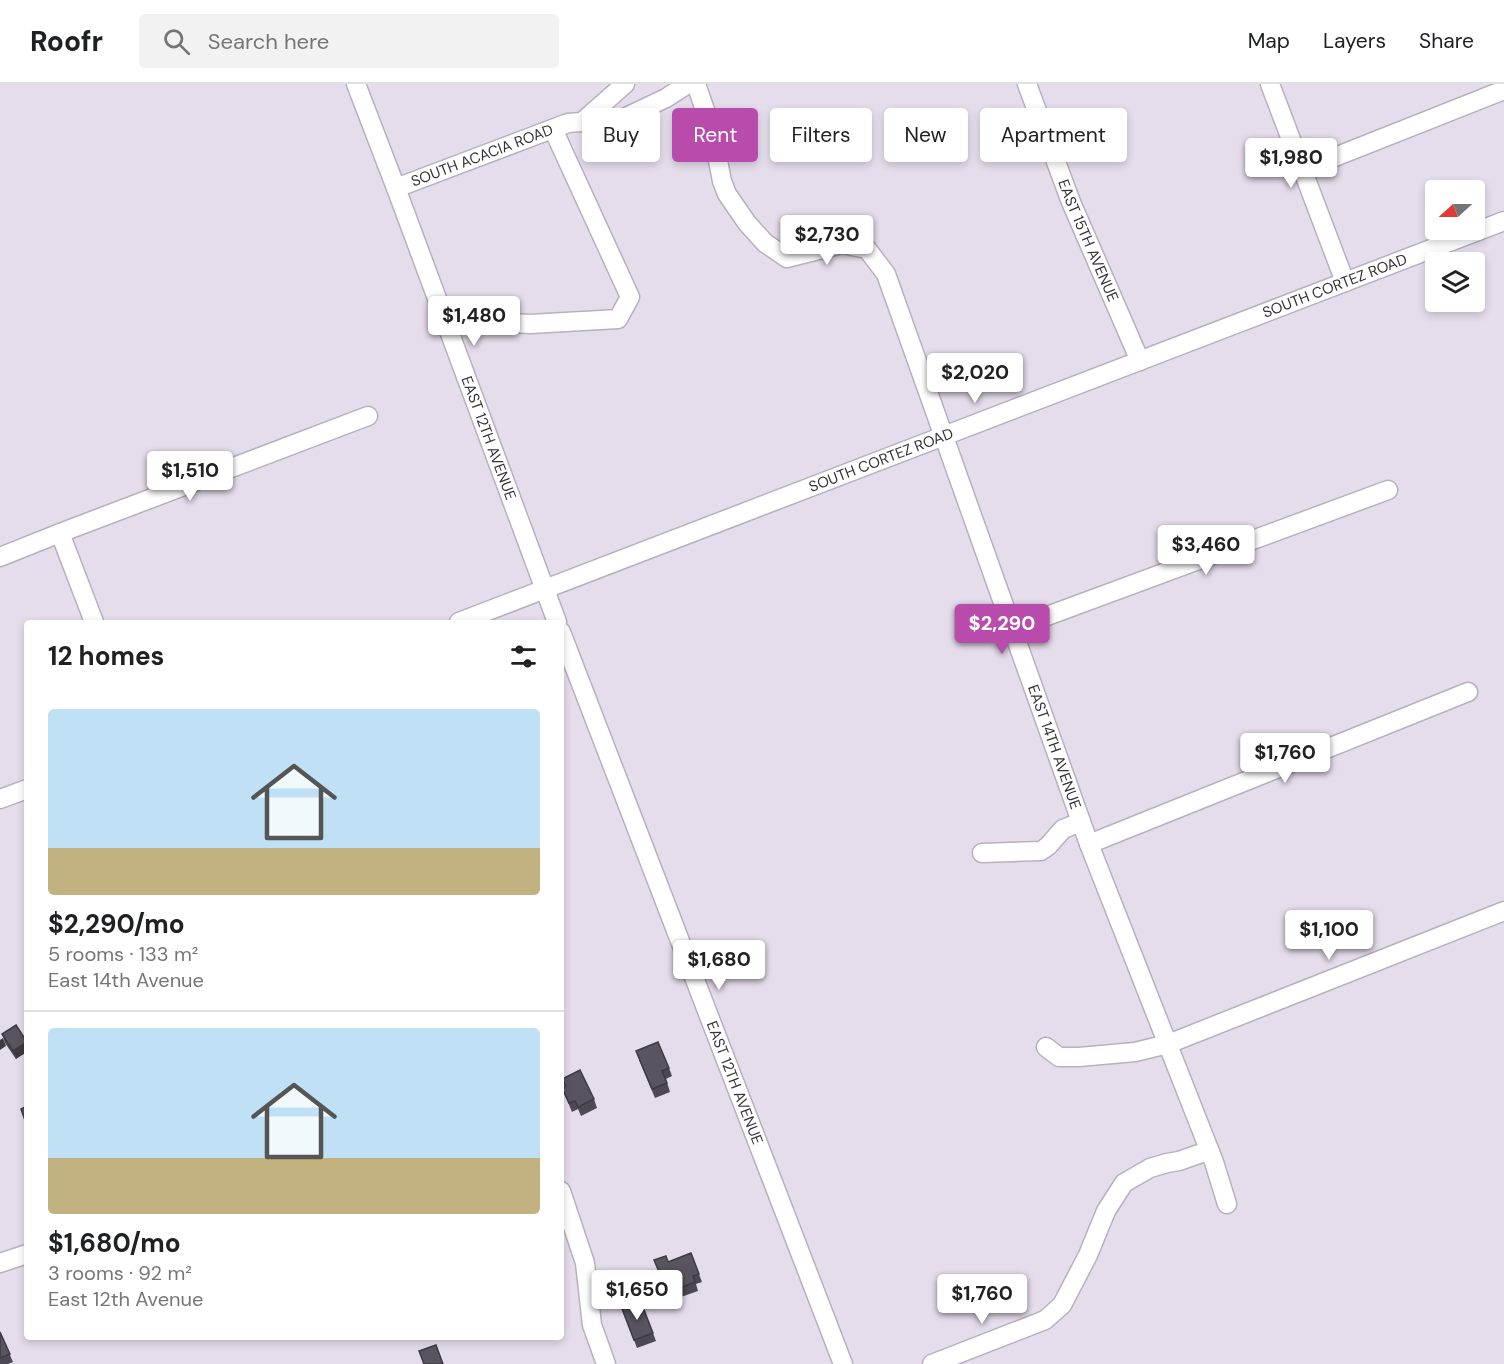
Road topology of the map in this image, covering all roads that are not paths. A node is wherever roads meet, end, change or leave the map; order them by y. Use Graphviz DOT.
graph roads {
  1 [pos="356,84"];
  2 [pos="625,84"];
  3 [pos="696,84"];
  4 [pos="1027,84"];
  5 [pos="1277,86"];
  6 [pos="679,87"];
  7 [pos="1504,90"];
  8 [pos="609,98"];
  9 [pos="620,108"];
  10 [pos="643,108"];
  11 [pos="582,123"];
  12 [pos="568,125"];
  13 [pos="1302,170"];
  14 [pos="396,188"];
  15 [pos="1504,221"];
  16 [pos="1345,282"];
  17 [pos="445,320"];
  18 [pos="1140,360"];
  19 [pos="368,416"];
  20 [pos="944,436"];
  21 [pos="1388,490"];
  22 [pos="60,532"];
  23 [pos="0,557"];
  24 [pos="545,590"];
  25 [pos="93,620"];
  26 [pos="464,620"];
  27 [pos="556,620"];
  28 [pos="1012,629"];
  29 [pos="564,640"];
  30 [pos="1468,692"];
  31 [pos="24,790"];
  32 [pos="0,799"];
  33 [pos="1081,822"];
  34 [pos="1089,844"];
  35 [pos="982,853"];
  36 [pos="1504,911"];
  37 [pos="1168,1044"];
  38 [pos="1046,1047"];
  39 [pos="1210,1152"];
  40 [pos="564,1200"];
  41 [pos="1227,1204"];
  42 [pos="24,1255"];
  43 [pos="0,1263"];
  44 [pos="606,1364"];
  45 [pos="843,1364"];
  46 [pos="932,1364"];
  1 -- 14 [label="street, EAST 12TH AVENUE"];
  2 -- 8 [label="street"];
  3 -- 20 [label="street, EAST 14TH AVENUE"];
  4 -- 18 [label="street, EAST 15TH AVENUE"];
  5 -- 13 [label="street"];
  6 -- 10 [label="street"];
  7 -- 13 [label="street"];
  8 -- 9 [label="street"];
  8 -- 12 [label="street"];
  11 -- 12 [label="street"];
  12 -- 14 [label="street, SOUTH ACACIA ROAD"];
  12 -- 17 [label="street"];
  13 -- 16 [label="street"];
  14 -- 17 [label="street, EAST 12TH AVENUE"];
  15 -- 16 [label="street, SOUTH CORTEZ ROAD"];
  16 -- 18 [label="street, SOUTH CORTEZ ROAD"];
  17 -- 24 [label="street, EAST 12TH AVENUE"];
  18 -- 20 [label="street, SOUTH CORTEZ ROAD"];
  19 -- 22 [label="street"];
  20 -- 24 [label="street, SOUTH CORTEZ ROAD"];
  20 -- 28 [label="street, EAST 14TH AVENUE"];
  21 -- 28 [label="street"];
  22 -- 23 [label="street"];
  22 -- 25 [label="street"];
  24 -- 26 [label="street, SOUTH CORTEZ ROAD"];
  24 -- 27 [label="street, EAST 12TH AVENUE"];
  28 -- 33 [label="street, EAST 14TH AVENUE"];
  29 -- 45 [label="street, EAST 12TH AVENUE"];
  30 -- 34 [label="street"];
  31 -- 32 [label="street"];
  33 -- 34 [label="street, EAST 14TH AVENUE"];
  33 -- 35 [label="street"];
  34 -- 37 [label="street, EAST 14TH AVENUE"];
  36 -- 37 [label="street"];
  37 -- 38 [label="street"];
  37 -- 39 [label="street, EAST 14TH AVENUE"];
  39 -- 41 [label="street, EAST 14TH AVENUE"];
  39 -- 46 [label="street"];
  40 -- 44 [label="street"];
  42 -- 43 [label="street"];
}
